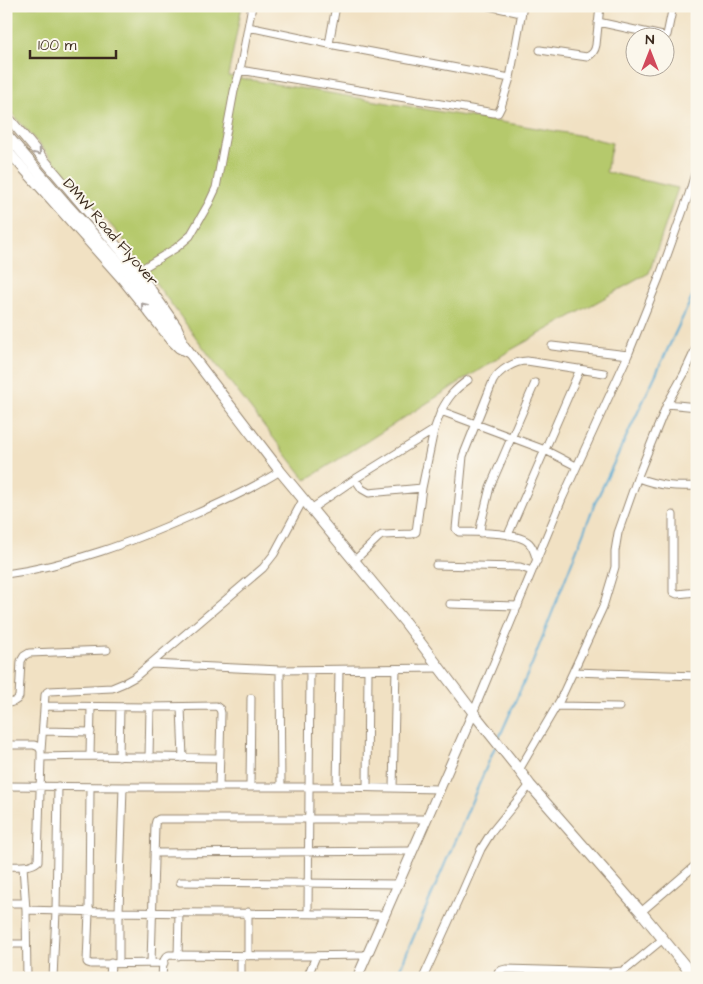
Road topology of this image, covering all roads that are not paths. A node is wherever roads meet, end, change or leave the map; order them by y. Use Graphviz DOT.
graph roads {
  1 [pos="252,6"];
  2 [pos="336,6"];
  3 [pos="489,6"];
  4 [pos="600,6"];
  5 [pos="674,6"];
  6 [pos="522,9"];
  7 [pos="598,22"];
  8 [pos="248,27"];
  9 [pos="329,44"];
  10 [pos="540,50"];
  11 [pos="240,70"];
  12 [pos="510,78"];
  13 [pos="6,115"];
  14 [pos="6,134"];
  15 [pos="6,148"];
  16 [pos="697,167"];
  17 [pos="138,271"];
  18 [pos="552,346"];
  19 [pos="697,346"];
  20 [pos="189,353"];
  21 [pos="628,355"];
  22 [pos="580,369"];
  23 [pos="604,373"];
  24 [pos="468,380"];
  25 [pos="535,383"];
  26 [pos="667,404"];
  27 [pos="697,407"];
  28 [pos="441,411"];
  29 [pos="476,425"];
  30 [pos="434,430"];
  31 [pos="511,438"];
  32 [pos="545,450"];
  33 [pos="576,466"];
  34 [pos="280,471"];
  35 [pos="638,478"];
  36 [pos="355,479"];
  37 [pos="697,486"];
  38 [pos="422,488"];
  39 [pos="303,500"];
  40 [pos="311,509"];
  41 [pos="674,515"];
  42 [pos="480,532"];
  43 [pos="508,535"];
  44 [pos="354,561"];
  45 [pos="537,561"];
  46 [pos="436,565"];
  47 [pos="532,571"];
  48 [pos="6,574"];
  49 [pos="697,592"];
  50 [pos="450,604"];
  51 [pos="518,606"];
  52 [pos="107,650"];
  53 [pos="151,664"];
  54 [pos="439,668"];
  55 [pos="396,669"];
  56 [pos="280,670"];
  57 [pos="339,670"];
  58 [pos="368,670"];
  59 [pos="310,671"];
  60 [pos="573,672"];
  61 [pos="697,676"];
  62 [pos="251,698"];
  63 [pos="6,703"];
  64 [pos="45,706"];
  65 [pos="556,706"];
  66 [pos="91,707"];
  67 [pos="120,707"];
  68 [pos="150,707"];
  69 [pos="181,707"];
  70 [pos="619,707"];
  71 [pos="476,717"];
  72 [pos="43,731"];
  73 [pos="91,732"];
  74 [pos="6,745"];
  75 [pos="41,754"];
  76 [pos="90,756"];
  77 [pos="119,757"];
  78 [pos="149,757"];
  79 [pos="183,758"];
  80 [pos="220,758"];
  81 [pos="517,767"];
  82 [pos="530,785"];
  83 [pos="6,786"];
  84 [pos="41,786"];
  85 [pos="58,786"];
  86 [pos="90,787"];
  87 [pos="123,787"];
  88 [pos="219,787"];
  89 [pos="250,787"];
  90 [pos="281,787"];
  91 [pos="309,787"];
  92 [pos="337,787"];
  93 [pos="368,787"];
  94 [pos="393,787"];
  95 [pos="440,789"];
  96 [pos="427,819"];
  97 [pos="309,820"];
  98 [pos="412,851"];
  99 [pos="308,852"];
  100 [pos="154,853"];
  101 [pos="697,864"];
  102 [pos="6,866"];
  103 [pos="23,866"];
  104 [pos="180,882"];
  105 [pos="308,883"];
  106 [pos="398,884"];
  107 [pos="6,903"];
  108 [pos="26,906"];
  109 [pos="56,911"];
  110 [pos="90,912"];
  111 [pos="119,912"];
  112 [pos="153,912"];
  113 [pos="248,912"];
  114 [pos="641,912"];
  115 [pos="180,913"];
  116 [pos="308,913"];
  117 [pos="386,915"];
  118 [pos="663,939"];
  119 [pos="6,944"];
  120 [pos="26,944"];
  121 [pos="367,955"];
  122 [pos="178,956"];
  123 [pos="244,956"];
  124 [pos="316,956"];
  125 [pos="110,963"];
  126 [pos="119,963"];
  127 [pos="151,963"];
  128 [pos="164,964"];
  129 [pos="537,974"];
  130 [pos="622,975"];
  131 [pos="27,978"];
  132 [pos="53,978"];
  133 [pos="110,978"];
  134 [pos="162,978"];
  135 [pos="241,978"];
  136 [pos="307,978"];
  137 [pos="357,978"];
  138 [pos="423,978"];
  139 [pos="497,978"];
  140 [pos="694,978"];
  1 -- 8 [label="street"];
  2 -- 9 [label="street"];
  3 -- 6 [label="street"];
  4 -- 7 [label="street"];
  5 -- 7 [label="street"];
  6 -- 12 [label="street"];
  7 -- 10 [label="street"];
  8 -- 9 [label="street"];
  8 -- 11 [label="street"];
  9 -- 12 [label="street"];
  11 -- 12 [label="street"];
  11 -- 17 [label="street"];
  13 -- 17 [label="street, one-way"];
  14 -- 20 [label="main road, DMW Road Flyover"];
  20 -- 15 [label="street, one-way"];
  16 -- 21 [label="street"];
  17 -- 20 [label="street"];
  18 -- 21 [label="street"];
  19 -- 26 [label="street"];
  20 -- 34 [label="main road, DMW Road Flyover"];
  21 -- 33 [label="street"];
  22 -- 23 [label="street"];
  22 -- 29 [label="street"];
  22 -- 32 [label="street"];
  24 -- 28 [label="street"];
  25 -- 31 [label="street"];
  26 -- 27 [label="street"];
  26 -- 35 [label="street"];
  28 -- 29 [label="street"];
  28 -- 30 [label="street"];
  29 -- 31 [label="street"];
  29 -- 42 [label="street"];
  30 -- 36 [label="street"];
  30 -- 38 [label="street"];
  31 -- 32 [label="street"];
  31 -- 42 [label="street"];
  32 -- 33 [label="street"];
  32 -- 43 [label="street"];
  33 -- 45 [label="street"];
  34 -- 39 [label="main road, DMW Road Flyover"];
  34 -- 48 [label="street"];
  35 -- 37 [label="street"];
  35 -- 60 [label="street"];
  36 -- 38 [label="street"];
  36 -- 40 [label="street"];
  38 -- 44 [label="street"];
  39 -- 40 [label="main road, DMW Road Flyover"];
  39 -- 53 [label="street"];
  40 -- 44 [label="main road, DMW Road Flyover"];
  41 -- 49 [label="street"];
  42 -- 43 [label="street"];
  43 -- 45 [label="street"];
  44 -- 54 [label="main road, DMW Road Flyover"];
  45 -- 47 [label="street"];
  46 -- 47 [label="street"];
  47 -- 51 [label="street"];
  50 -- 51 [label="street"];
  51 -- 71 [label="street"];
  52 -- 63 [label="street"];
  53 -- 56 [label="street"];
  53 -- 64 [label="street"];
  54 -- 55 [label="street"];
  54 -- 71 [label="main road, DMW Road Flyover"];
  55 -- 58 [label="street"];
  55 -- 94 [label="street"];
  56 -- 59 [label="street"];
  56 -- 90 [label="street"];
  57 -- 58 [label="street"];
  57 -- 59 [label="street"];
  57 -- 92 [label="street"];
  58 -- 93 [label="street"];
  59 -- 91 [label="street"];
  60 -- 61 [label="street"];
  60 -- 65 [label="street"];
  62 -- 89 [label="street"];
  64 -- 66 [label="street"];
  64 -- 72 [label="street"];
  65 -- 70 [label="street"];
  65 -- 81 [label="street"];
  66 -- 67 [label="street"];
  66 -- 73 [label="street"];
  67 -- 68 [label="street"];
  67 -- 77 [label="street"];
  68 -- 69 [label="street"];
  68 -- 78 [label="street"];
  69 -- 79 [label="street"];
  69 -- 80 [label="street"];
  71 -- 81 [label="main road, DMW Road Flyover"];
  71 -- 95 [label="street"];
  72 -- 73 [label="street"];
  72 -- 75 [label="street"];
  73 -- 76 [label="street"];
  74 -- 75 [label="street"];
  75 -- 76 [label="street"];
  75 -- 84 [label="street"];
  76 -- 77 [label="street"];
  77 -- 78 [label="street"];
  78 -- 79 [label="street"];
  79 -- 80 [label="street"];
  80 -- 88 [label="street"];
  81 -- 82 [label="main road, DMW Road Flyover"];
  82 -- 114 [label="main road, DMW Road Flyover"];
  82 -- 138 [label="street"];
  83 -- 84 [label="street"];
  84 -- 85 [label="street"];
  84 -- 103 [label="street"];
  85 -- 86 [label="street"];
  85 -- 109 [label="street"];
  86 -- 87 [label="street"];
  86 -- 110 [label="street"];
  87 -- 88 [label="street"];
  87 -- 111 [label="street"];
  88 -- 89 [label="street"];
  89 -- 90 [label="street"];
  90 -- 91 [label="street"];
  91 -- 92 [label="street"];
  91 -- 97 [label="street"];
  92 -- 93 [label="street"];
  93 -- 94 [label="street"];
  94 -- 95 [label="street"];
  95 -- 96 [label="street"];
  96 -- 97 [label="street"];
  96 -- 98 [label="street"];
  97 -- 99 [label="street"];
  97 -- 100 [label="street"];
  98 -- 99 [label="street"];
  98 -- 106 [label="street"];
  99 -- 100 [label="street"];
  99 -- 105 [label="street"];
  100 -- 112 [label="street"];
  101 -- 114 [label="street"];
  102 -- 103 [label="street"];
  103 -- 108 [label="street"];
  104 -- 105 [label="street"];
  105 -- 106 [label="street"];
  105 -- 116 [label="street"];
  106 -- 117 [label="street"];
  107 -- 108 [label="street"];
  108 -- 109 [label="street"];
  108 -- 120 [label="street"];
  109 -- 110 [label="street"];
  109 -- 132 [label="street"];
  110 -- 111 [label="street"];
  110 -- 125 [label="street"];
  111 -- 112 [label="street"];
  111 -- 126 [label="street"];
  112 -- 115 [label="street"];
  112 -- 127 [label="street"];
  113 -- 115 [label="street"];
  113 -- 116 [label="street"];
  113 -- 123 [label="street"];
  114 -- 118 [label="main road, DMW Road Flyover"];
  115 -- 122 [label="street"];
  116 -- 117 [label="street"];
  117 -- 121 [label="street"];
  118 -- 130 [label="street"];
  118 -- 140 [label="main road, DMW Road Flyover"];
  119 -- 120 [label="street"];
  120 -- 131 [label="street"];
  121 -- 124 [label="street"];
  121 -- 137 [label="street"];
  122 -- 123 [label="street"];
  122 -- 128 [label="street"];
  123 -- 124 [label="street"];
  123 -- 135 [label="street"];
  124 -- 136 [label="street"];
  125 -- 126 [label="street"];
  125 -- 133 [label="street"];
  126 -- 127 [label="street"];
  127 -- 128 [label="street"];
  128 -- 134 [label="street"];
  129 -- 130 [label="street"];
  129 -- 139 [label="street"];
}
